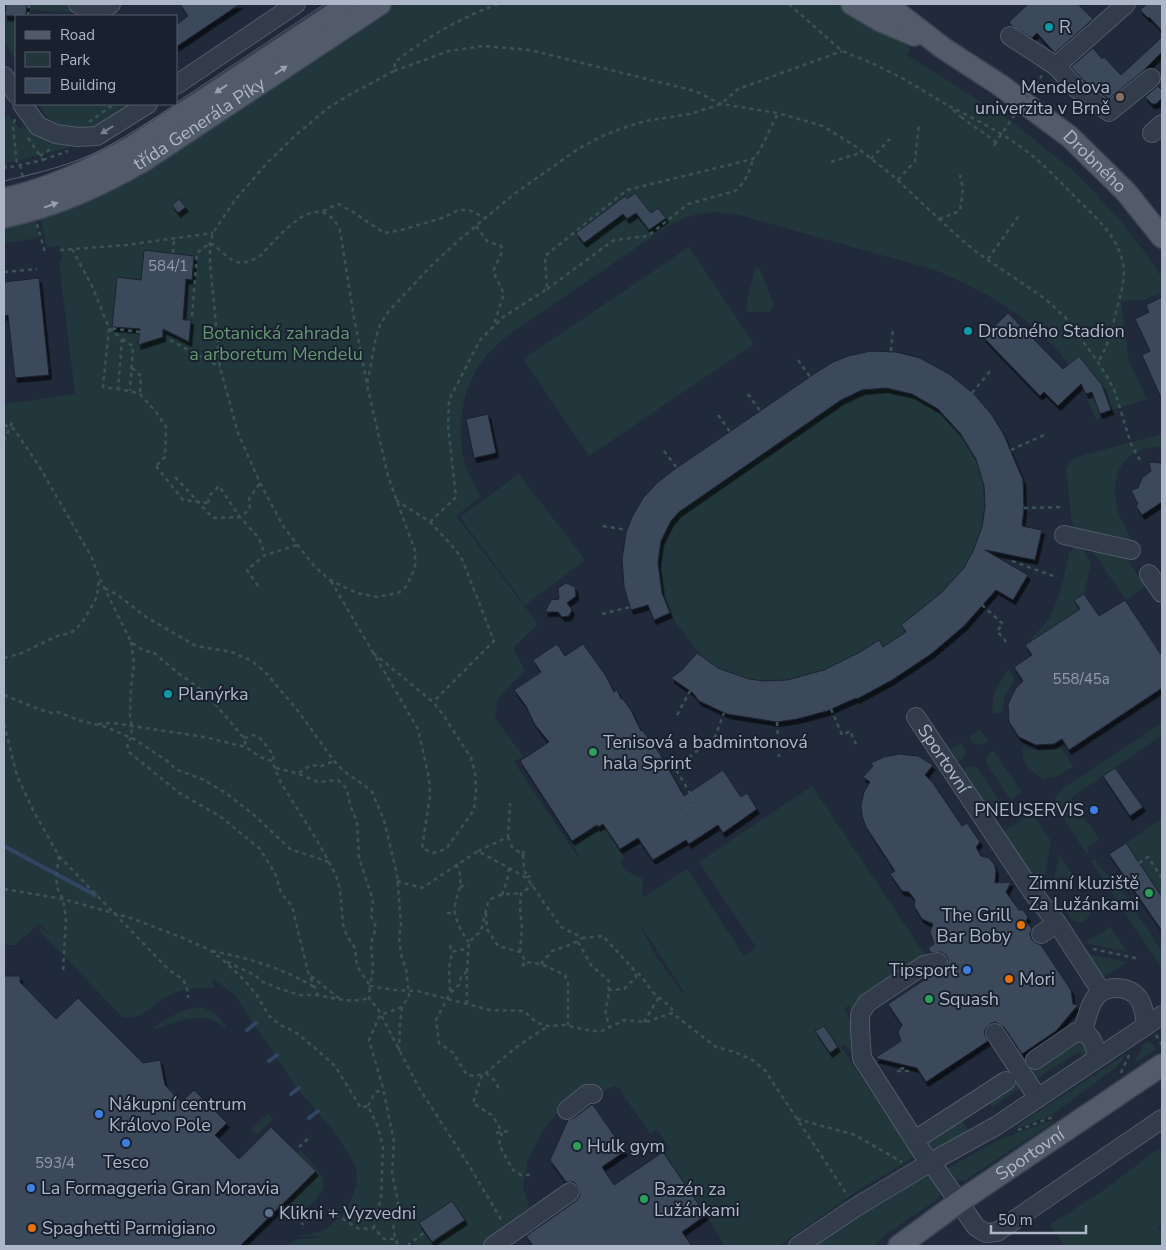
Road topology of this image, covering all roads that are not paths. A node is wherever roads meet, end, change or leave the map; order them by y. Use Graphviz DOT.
graph roads {
  1 [pos="78,4"];
  2 [pos="111,4"];
  3 [pos="296,4"];
  4 [pos="349,4"];
  5 [pos="380,4"];
  6 [pos="852,4"];
  7 [pos="886,4"];
  8 [pos="1126,4"];
  9 [pos="1010,36"];
  10 [pos="943,48"];
  11 [pos="1049,70"];
  12 [pos="4,76"];
  13 [pos="1151,78"];
  14 [pos="178,84"];
  15 [pos="15,92"];
  16 [pos="146,105"];
  17 [pos="19,114"];
  18 [pos="4,199"];
  19 [pos="4,217"];
  20 [pos="1162,237"];
  21 [pos="1064,535"];
  22 [pos="1131,550"];
  23 [pos="1149,574"];
  24 [pos="1162,593"];
  25 [pos="916,717"];
  26 [pos="1058,923"];
  27 [pos="1040,934"];
  28 [pos="938,962"];
  29 [pos="1101,991"];
  30 [pos="1154,1021"];
  31 [pos="1083,1032"];
  32 [pos="995,1033"];
  33 [pos="1097,1057"];
  34 [pos="1035,1060"];
  35 [pos="1162,1065"];
  36 [pos="1006,1080"];
  37 [pos="593,1094"];
  38 [pos="1038,1098"];
  39 [pos="567,1110"];
  40 [pos="1162,1119"];
  41 [pos="915,1140"];
  42 [pos="931,1162"];
  43 [pos="570,1192"];
  44 [pos="959,1202"];
  45 [pos="499,1243"];
  46 [pos="798,1246"];
  47 [pos="899,1246"];
  1 -- 2 [label="street"];
  3 -- 14 [label="street"];
  4 -- 18 [label="main road, třída Generála Píky, one-way"];
  19 -- 5 [label="main road, třída Generála Píky, one-way"];
  6 -- 10 [label="main road, Drobného"];
  7 -- 10 [label="main road, Drobného"];
  8 -- 11 [label="street"];
  9 -- 11 [label="street"];
  10 -- 20 [label="main road, Drobného"];
  11 -- 13 [label="street"];
  12 -- 15 [label="street"];
  16 -- 17 [label="street, one-way"];
  21 -- 22 [label="street"];
  23 -- 24 [label="street"];
  25 -- 26 [label="street, Sportovní"];
  26 -- 27 [label="street"];
  26 -- 29 [label="street, Sportovní"];
  28 -- 41 [label="street"];
  29 -- 30 [label="street"];
  29 -- 31 [label="street"];
  30 -- 33 [label="street"];
  31 -- 33 [label="street"];
  31 -- 34 [label="street"];
  32 -- 38 [label="street"];
  33 -- 38 [label="street"];
  35 -- 44 [label="main road, Sportovní"];
  36 -- 41 [label="street"];
  37 -- 39 [label="street"];
  38 -- 42 [label="street"];
  40 -- 44 [label="street"];
  41 -- 42 [label="street"];
  42 -- 44 [label="street"];
  42 -- 46 [label="street"];
  43 -- 45 [label="street"];
  44 -- 47 [label="main road, Sportovní"];
}
